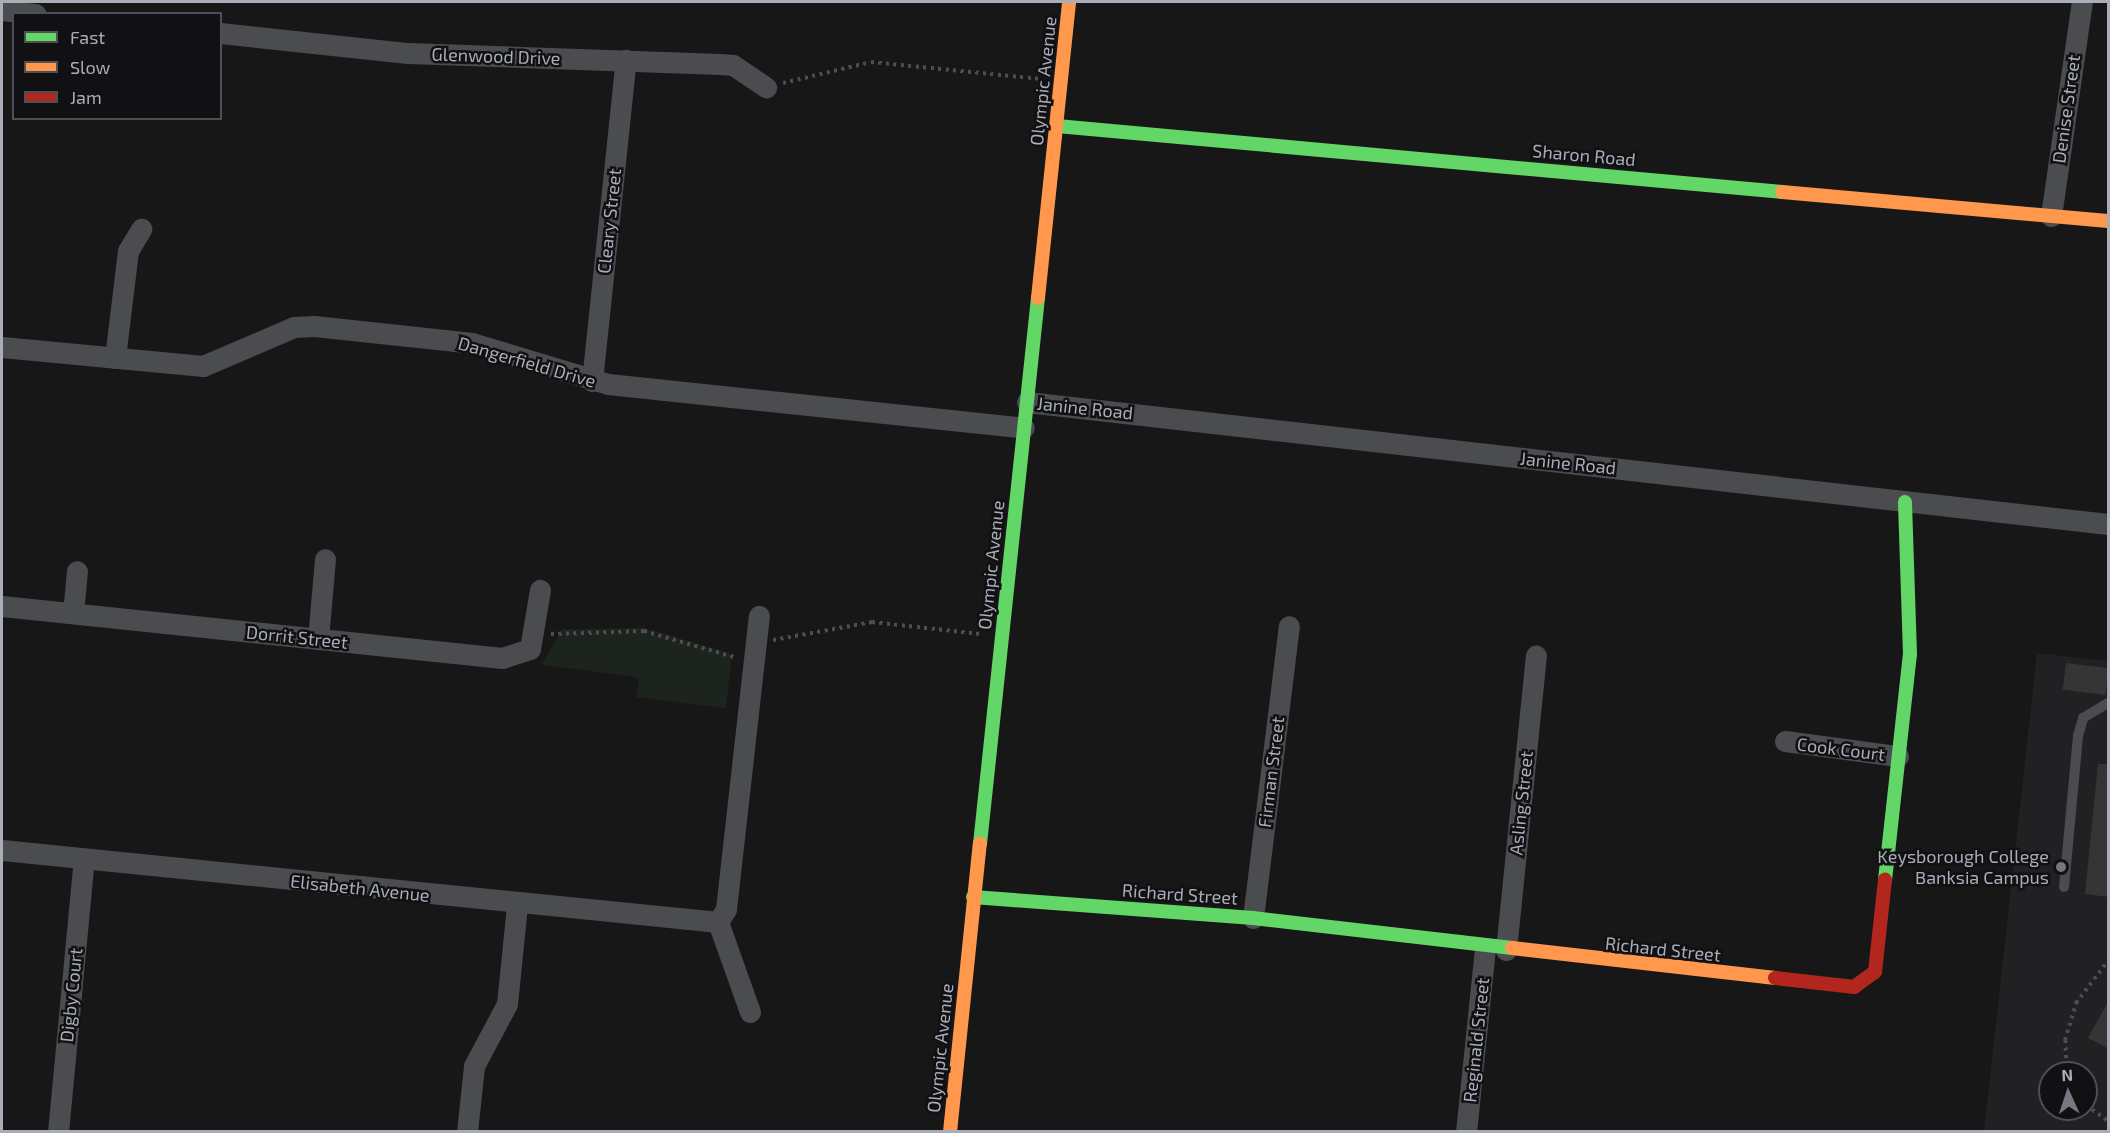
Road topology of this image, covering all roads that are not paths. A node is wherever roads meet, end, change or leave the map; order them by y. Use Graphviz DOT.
graph roads {
  1 [pos="1069,2"];
  2 [pos="2082,2"];
  3 [pos="2,10"];
  4 [pos="19,12"];
  5 [pos="222,33"];
  6 [pos="626,60"];
  7 [pos="766,87"];
  8 [pos="1057,126"];
  9 [pos="2051,216"];
  10 [pos="2109,221"];
  11 [pos="141,229"];
  12 [pos="2,347"];
  13 [pos="115,358"];
  14 [pos="592,381"];
  15 [pos="1027,402"];
  16 [pos="1024,428"];
  17 [pos="1905,502"];
  18 [pos="2109,524"];
  19 [pos="326,559"];
  20 [pos="77,571"];
  21 [pos="540,590"];
  22 [pos="2,606"];
  23 [pos="73,613"];
  24 [pos="759,616"];
  25 [pos="1289,627"];
  26 [pos="318,639"];
  27 [pos="1536,656"];
  28 [pos="2109,703"];
  29 [pos="1785,741"];
  30 [pos="1898,756"];
  31 [pos="2,850"];
  32 [pos="84,859"];
  33 [pos="2064,887"];
  34 [pos="974,897"];
  35 [pos="517,905"];
  36 [pos="1253,918"];
  37 [pos="718,922"];
  38 [pos="1496,949"];
  39 [pos="750,1012"];
  40 [pos="58,1131"];
  41 [pos="467,1131"];
  42 [pos="950,1131"];
  43 [pos="1466,1131"];
  1 -- 8 [label="street, Olympic Avenue"];
  2 -- 9 [label="street, Denise Street"];
  3 -- 4 [label="street"];
  5 -- 6 [label="street, Glenwood Drive"];
  6 -- 7 [label="street, Glenwood Drive"];
  6 -- 14 [label="street, Cleary Street"];
  8 -- 9 [label="street, Sharon Road"];
  8 -- 15 [label="street, Olympic Avenue"];
  9 -- 10 [label="street, Sharon Road"];
  11 -- 13 [label="street"];
  12 -- 13 [label="street, Dangerfield Drive"];
  13 -- 14 [label="street, Dangerfield Drive"];
  14 -- 16 [label="street, Dangerfield Drive"];
  15 -- 16 [label="street, Olympic Avenue"];
  15 -- 17 [label="street, Janine Road"];
  16 -- 34 [label="street, Olympic Avenue"];
  17 -- 18 [label="street, Janine Road"];
  17 -- 30 [label="street, Richard Street"];
  19 -- 26 [label="street"];
  20 -- 23 [label="street"];
  21 -- 26 [label="street, Dorrit Street"];
  22 -- 23 [label="street, Dorrit Street"];
  23 -- 26 [label="street, Dorrit Street"];
  24 -- 37 [label="street"];
  25 -- 36 [label="street, Firman Street"];
  27 -- 38 [label="street, Asling Street"];
  28 -- 33 [label="lane"];
  29 -- 30 [label="street, Cook Court"];
  30 -- 38 [label="street, Richard Street"];
  31 -- 32 [label="street, Elisabeth Avenue"];
  32 -- 35 [label="street, Elisabeth Avenue"];
  32 -- 40 [label="street, Digby Court"];
  34 -- 36 [label="street, Richard Street"];
  34 -- 42 [label="street, Olympic Avenue"];
  35 -- 37 [label="street, Elisabeth Avenue"];
  35 -- 41 [label="street"];
  36 -- 38 [label="street, Richard Street"];
  37 -- 39 [label="street"];
  38 -- 43 [label="street, Reginald Street"];
}
